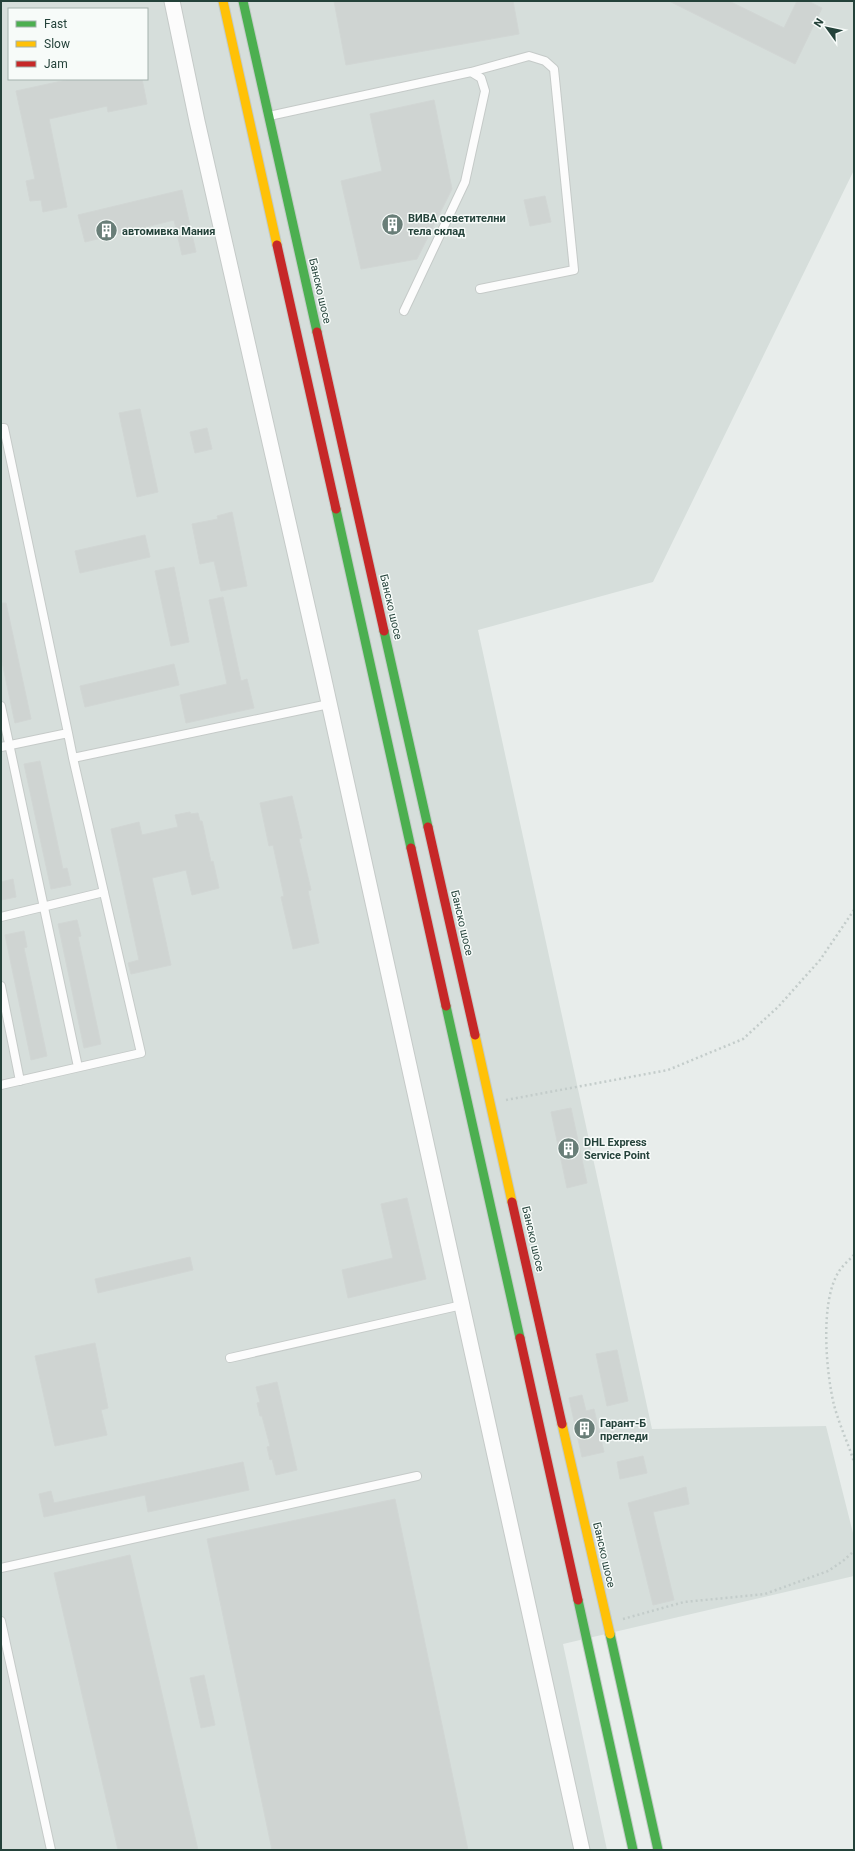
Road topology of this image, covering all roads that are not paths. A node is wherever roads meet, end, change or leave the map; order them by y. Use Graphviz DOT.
graph roads {
  1 [pos="172,1"];
  2 [pos="223,1"];
  3 [pos="243,1"];
  4 [pos="471,72"];
  5 [pos="269,116"];
  6 [pos="480,289"];
  7 [pos="404,311"];
  8 [pos="1,428"];
  9 [pos="329,704"];
  10 [pos="1,706"];
  11 [pos="68,733"];
  12 [pos="5,747"];
  13 [pos="73,758"];
  14 [pos="104,892"];
  15 [pos="44,906"];
  16 [pos="1,917"];
  17 [pos="1,986"];
  18 [pos="78,1067"];
  19 [pos="20,1081"];
  20 [pos="1,1086"];
  21 [pos="462,1305"];
  22 [pos="230,1358"];
  23 [pos="417,1476"];
  24 [pos="1,1568"];
  25 [pos="1,1621"];
  26 [pos="49,1850"];
  27 [pos="582,1850"];
  28 [pos="633,1850"];
  29 [pos="658,1850"];
  1 -- 9 [label="street"];
  2 -- 28 [label="main road"];
  3 -- 5 [label="main road, Банско шосе"];
  4 -- 5 [label="lane"];
  4 -- 6 [label="lane"];
  4 -- 7 [label="lane"];
  5 -- 29 [label="main road, Банско шосе"];
  8 -- 11 [label="lane"];
  9 -- 13 [label="lane"];
  9 -- 21 [label="street"];
  10 -- 12 [label="lane"];
  11 -- 12 [label="lane"];
  11 -- 13 [label="lane"];
  12 -- 15 [label="lane"];
  13 -- 14 [label="lane"];
  14 -- 15 [label="lane"];
  14 -- 18 [label="lane"];
  15 -- 16 [label="lane"];
  15 -- 18 [label="lane"];
  17 -- 19 [label="lane"];
  18 -- 19 [label="lane"];
  19 -- 20 [label="lane"];
  21 -- 22 [label="lane"];
  21 -- 27 [label="street"];
  23 -- 24 [label="lane"];
  25 -- 26 [label="lane"];
}
